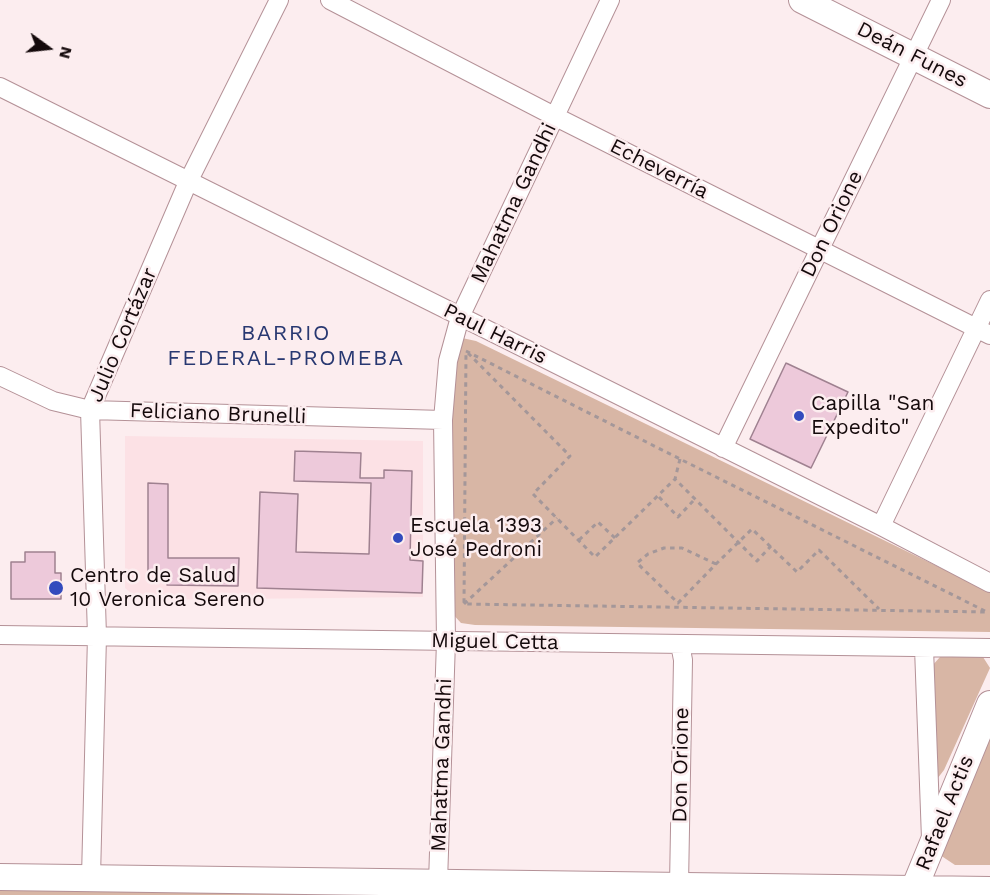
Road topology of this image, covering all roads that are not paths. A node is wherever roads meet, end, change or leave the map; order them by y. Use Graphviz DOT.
graph roads {
  1 [pos="279,0"];
  2 [pos="330,0"];
  3 [pos="610,0"];
  4 [pos="802,0"];
  5 [pos="941,0"];
  6 [pos="914,56"];
  7 [pos="0,87"];
  8 [pos="990,95"];
  9 [pos="554,116"];
  10 [pos="188,182"];
  11 [pos="819,249"];
  12 [pos="990,300"];
  13 [pos="460,316"];
  14 [pos="983,331"];
  15 [pos="0,376"];
  16 [pos="90,410"];
  17 [pos="443,420"];
  18 [pos="723,448"];
  19 [pos="880,526"];
  20 [pos="990,583"];
  21 [pos="0,635"];
  22 [pos="97,636"];
  23 [pos="446,641"];
  24 [pos="680,644"];
  25 [pos="924,648"];
  26 [pos="990,648"];
  27 [pos="990,704"];
  28 [pos="931,850"];
  29 [pos="0,877"];
  30 [pos="92,878"];
  31 [pos="438,882"];
  32 [pos="679,885"];
  33 [pos="914,889"];
  34 [pos="990,890"];
  1 -- 10 [label="street, Julio Cortázar"];
  2 -- 9 [label="street, Echeverría"];
  3 -- 9 [label="street, Mahatma Gandhi"];
  4 -- 6 [label="street, Deán Funes"];
  5 -- 6 [label="street, Don Orione"];
  6 -- 8 [label="street, Deán Funes"];
  6 -- 11 [label="street, Don Orione"];
  7 -- 10 [label="street, Paul Harris"];
  9 -- 11 [label="street, Echeverría"];
  9 -- 13 [label="street, Mahatma Gandhi"];
  10 -- 13 [label="street, Paul Harris"];
  10 -- 16 [label="street, Julio Cortázar"];
  11 -- 14 [label="street, Echeverría"];
  11 -- 18 [label="street, Don Orione"];
  12 -- 14 [label="street"];
  13 -- 17 [label="street, Mahatma Gandhi"];
  13 -- 18 [label="street, Paul Harris"];
  14 -- 19 [label="street"];
  15 -- 16 [label="street, Feliciano Brunelli"];
  16 -- 17 [label="street, Feliciano Brunelli"];
  16 -- 22 [label="street, Julio Cortázar"];
  17 -- 23 [label="street, Mahatma Gandhi"];
  18 -- 19 [label="street, Paul Harris"];
  19 -- 20 [label="street, Paul Harris"];
  21 -- 22 [label="street, Miguel Cetta"];
  22 -- 23 [label="street, Miguel Cetta"];
  22 -- 30 [label="street, Julio Cortázar"];
  23 -- 24 [label="street, Miguel Cetta"];
  23 -- 31 [label="street, Mahatma Gandhi"];
  24 -- 25 [label="street, Miguel Cetta"];
  24 -- 32 [label="street, Don Orione"];
  25 -- 26 [label="street, Miguel Cetta"];
  25 -- 28 [label="street"];
  27 -- 28 [label="street, Rafael Actis"];
  28 -- 33 [label="street, Rafael Actis"];
  29 -- 30 [label="street"];
  30 -- 31 [label="street"];
  31 -- 32 [label="street"];
  32 -- 33 [label="street"];
  33 -- 34 [label="street"];
}
